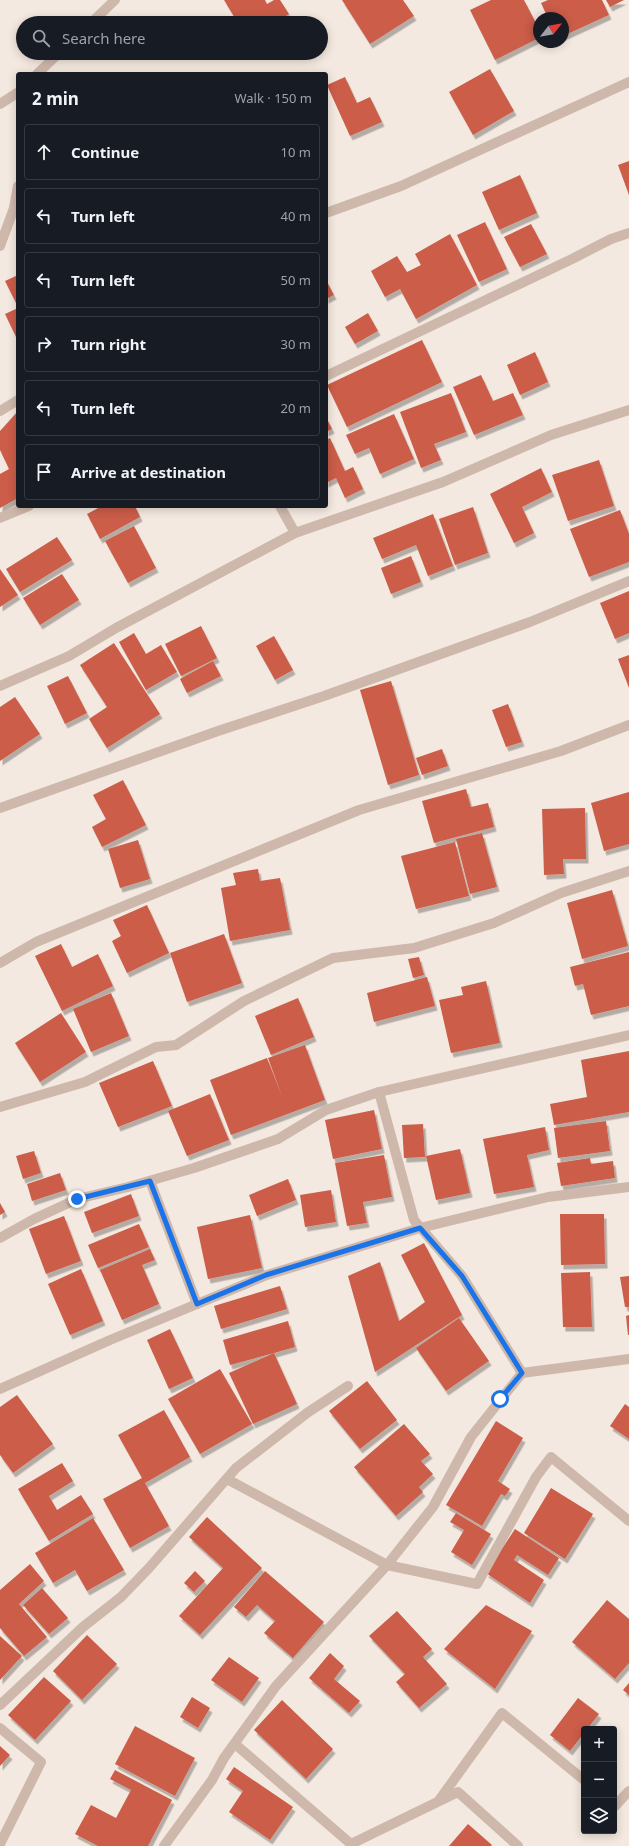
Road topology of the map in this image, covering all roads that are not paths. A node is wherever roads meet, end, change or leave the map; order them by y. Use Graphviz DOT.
graph roads {
  1 [pos="111,1"];
  2 [pos="97,16"];
  3 [pos="52,60"];
  4 [pos="39,72"];
  5 [pos="629,82"];
  6 [pos="16,93"];
  7 [pos="0,104"];
  8 [pos="16,197"];
  9 [pos="328,212"];
  10 [pos="629,232"];
  11 [pos="0,246"];
  12 [pos="328,375"];
  13 [pos="16,401"];
  14 [pos="629,410"];
  15 [pos="0,411"];
  16 [pos="24,508"];
  17 [pos="281,508"];
  18 [pos="0,518"];
  19 [pos="295,533"];
  20 [pos="629,582"];
  21 [pos="0,686"];
  22 [pos="629,725"];
  23 [pos="0,808"];
  24 [pos="629,871"];
  25 [pos="0,963"];
  26 [pos="629,1036"];
  27 [pos="379,1092"];
  28 [pos="0,1107"];
  29 [pos="150,1181"];
  30 [pos="629,1187"];
  31 [pos="420,1228"];
  32 [pos="0,1238"];
  33 [pos="197,1304"];
  34 [pos="629,1359"];
  35 [pos="522,1373"];
  36 [pos="348,1386"];
  37 [pos="0,1389"];
  38 [pos="227,1479"];
  39 [pos="629,1521"];
  40 [pos="387,1565"];
  41 [pos="0,1705"];
  42 [pos="0,1728"];
  43 [pos="235,1744"];
  44 [pos="581,1778"];
  45 [pos="629,1791"];
  46 [pos="439,1801"];
  47 [pos="617,1804"];
  48 [pos="0,1844"];
  49 [pos="164,1846"];
  50 [pos="518,1846"];
  1 -- 2 [label="street"];
  3 -- 4 [label="street"];
  5 -- 9 [label="street"];
  6 -- 7 [label="street"];
  8 -- 11 [label="street"];
  10 -- 12 [label="street"];
  13 -- 15 [label="street"];
  14 -- 19 [label="street"];
  16 -- 18 [label="street"];
  17 -- 19 [label="street"];
  19 -- 21 [label="street"];
  20 -- 23 [label="street"];
  22 -- 25 [label="street"];
  24 -- 28 [label="street"];
  26 -- 27 [label="street"];
  27 -- 29 [label="street"];
  27 -- 31 [label="street"];
  29 -- 32 [label="street"];
  29 -- 33 [label="street"];
  30 -- 31 [label="street"];
  31 -- 33 [label="street"];
  31 -- 35 [label="street"];
  33 -- 37 [label="street"];
  34 -- 35 [label="street"];
  35 -- 40 [label="street"];
  36 -- 38 [label="street"];
  38 -- 40 [label="street"];
  38 -- 41 [label="street"];
  39 -- 40 [label="street"];
  40 -- 43 [label="street"];
  42 -- 48 [label="street"];
  43 -- 46 [label="street"];
  43 -- 49 [label="street"];
  44 -- 46 [label="street"];
  45 -- 47 [label="street"];
  46 -- 50 [label="street"];
}
